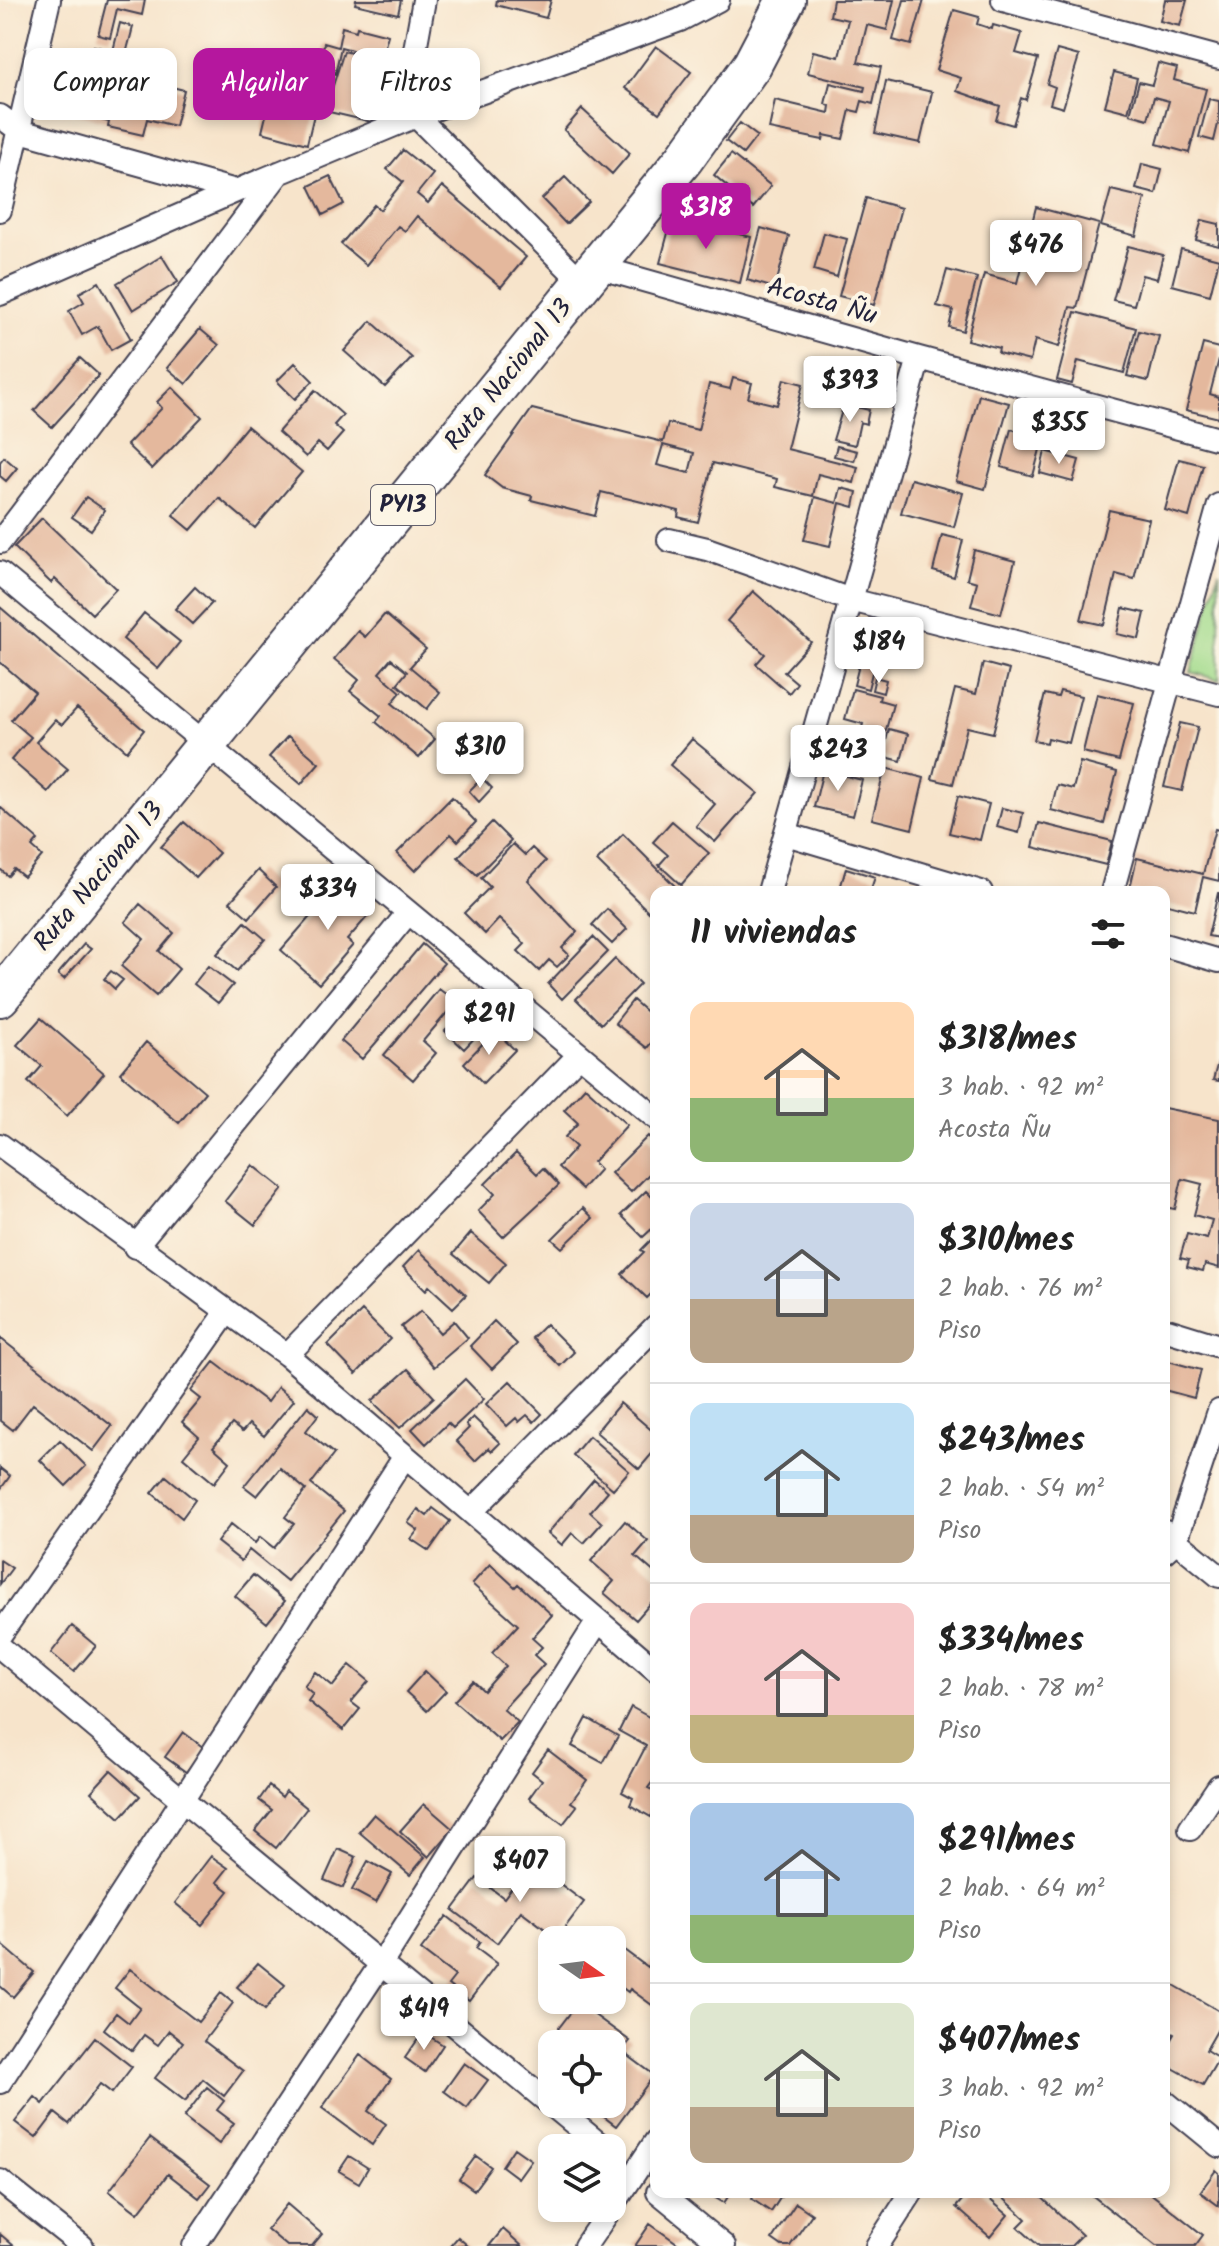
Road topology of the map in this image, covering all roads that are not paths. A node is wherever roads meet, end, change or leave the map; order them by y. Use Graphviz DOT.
graph roads {
  1 [pos="49,0"];
  2 [pos="424,0"];
  3 [pos="718,0"];
  4 [pos="786,0"];
  5 [pos="1003,0"];
  6 [pos="415,48"];
  7 [pos="1219,58"];
  8 [pos="480,93"];
  9 [pos="0,116"];
  10 [pos="406,120"];
  11 [pos="420,120"];
  12 [pos="20,131"];
  13 [pos="279,173"];
  14 [pos="236,191"];
  15 [pos="0,210"];
  16 [pos="590,275"];
  17 [pos="0,294"];
  18 [pos="919,358"];
  19 [pos="1219,439"];
  20 [pos="1219,505"];
  21 [pos="669,540"];
  22 [pos="0,542"];
  23 [pos="0,573"];
  24 [pos="851,600"];
  25 [pos="1171,680"];
  26 [pos="1219,694"];
  27 [pos="207,746"];
  28 [pos="786,834"];
  29 [pos="771,886"];
  30 [pos="961,886"];
  31 [pos="1114,886"];
  32 [pos="408,913"];
  33 [pos="1170,947"];
  34 [pos="1219,961"];
  35 [pos="0,997"];
  36 [pos="579,1055"];
  37 [pos="650,1113"];
  38 [pos="0,1145"];
  39 [pos="135,1247"];
  40 [pos="227,1312"];
  41 [pos="1170,1331"];
  42 [pos="650,1332"];
  43 [pos="1219,1346"];
  44 [pos="287,1355"];
  45 [pos="1219,1411"];
  46 [pos="405,1456"];
  47 [pos="471,1512"];
  48 [pos="1170,1537"];
  49 [pos="1170,1543"];
  50 [pos="1219,1576"];
  51 [pos="598,1621"];
  52 [pos="0,1635"];
  53 [pos="0,1647"];
  54 [pos="650,1665"];
  55 [pos="1219,1786"];
  56 [pos="182,1800"];
  57 [pos="1190,1829"];
  58 [pos="381,1964"];
  59 [pos="0,2082"];
  60 [pos="1170,2106"];
  61 [pos="587,2134"];
  62 [pos="1219,2146"];
  63 [pos="650,2150"];
  64 [pos="626,2166"];
  65 [pos="635,2173"];
  66 [pos="0,2181"];
  67 [pos="650,2185"];
  68 [pos="626,2186"];
  69 [pos="666,2198"];
  70 [pos="908,2198"];
  71 [pos="602,2222"];
  72 [pos="82,2246"];
  73 [pos="194,2246"];
  74 [pos="585,2246"];
  75 [pos="724,2246"];
  76 [pos="877,2246"];
  1 -- 12 [label="street"];
  2 -- 6 [label="street"];
  3 -- 8 [label="street"];
  4 -- 16 [label="highway, Ruta Nacional 13 / PY13"];
  5 -- 7 [label="street"];
  9 -- 12 [label="street"];
  10 -- 13 [label="street"];
  11 -- 16 [label="street, Acosta Ñu"];
  12 -- 14 [label="street"];
  12 -- 15 [label="street"];
  13 -- 14 [label="street"];
  13 -- 22 [label="street"];
  14 -- 17 [label="street"];
  16 -- 18 [label="street, Acosta Ñu"];
  16 -- 27 [label="highway, Ruta Nacional 13 / PY13"];
  18 -- 19 [label="street, Acosta Ñu"];
  18 -- 24 [label="street"];
  20 -- 25 [label="street"];
  21 -- 24 [label="street"];
  23 -- 27 [label="street"];
  24 -- 25 [label="street"];
  24 -- 28 [label="street"];
  25 -- 26 [label="street"];
  25 -- 31 [label="street"];
  27 -- 32 [label="street"];
  27 -- 35 [label="highway, Ruta Nacional 13 / PY13"];
  28 -- 29 [label="street"];
  28 -- 30 [label="street"];
  32 -- 36 [label="street"];
  32 -- 39 [label="street"];
  33 -- 34 [label="street"];
  36 -- 37 [label="street"];
  36 -- 44 [label="street"];
  38 -- 39 [label="street"];
  39 -- 40 [label="street"];
  40 -- 44 [label="street"];
  40 -- 52 [label="street"];
  41 -- 43 [label="street"];
  42 -- 47 [label="street"];
  44 -- 46 [label="street"];
  45 -- 48 [label="street"];
  46 -- 47 [label="street"];
  46 -- 56 [label="street"];
  47 -- 51 [label="street"];
  49 -- 50 [label="street"];
  51 -- 54 [label="street"];
  51 -- 58 [label="street"];
  53 -- 56 [label="street"];
  55 -- 57 [label="street"];
  56 -- 58 [label="street"];
  56 -- 59 [label="street"];
  58 -- 61 [label="street"];
  58 -- 73 [label="street"];
  60 -- 62 [label="street"];
  63 -- 65 [label="street"];
  64 -- 65 [label="street"];
  65 -- 67 [label="street"];
  65 -- 68 [label="street"];
  66 -- 72 [label="street"];
  69 -- 75 [label="street"];
  70 -- 76 [label="street"];
  71 -- 74 [label="street"];
}
